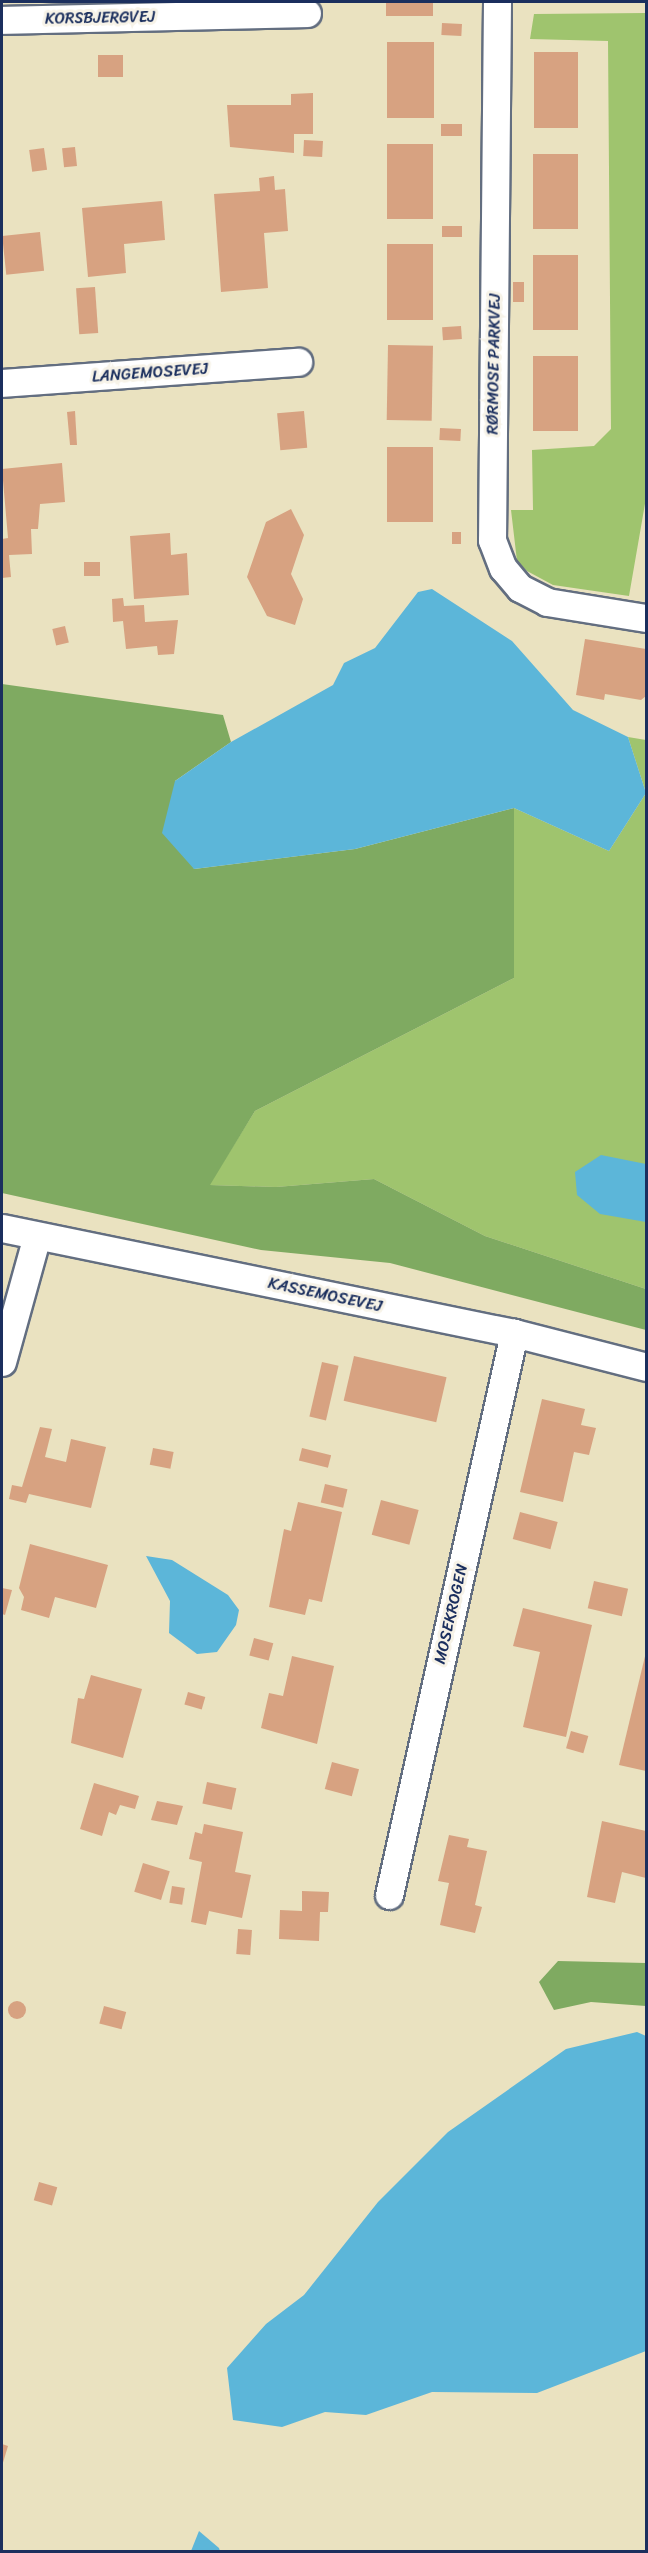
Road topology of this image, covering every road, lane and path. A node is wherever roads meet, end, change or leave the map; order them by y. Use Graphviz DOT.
graph roads {
  1 [pos="497,2"];
  2 [pos="307,13"];
  3 [pos="2,20"];
  4 [pos="298,362"];
  5 [pos="2,383"];
  6 [pos="646,618"];
  7 [pos="2,1228"];
  8 [pos="37,1236"];
  9 [pos="514,1333"];
  10 [pos="2,1362"];
  11 [pos="646,1366"];
  12 [pos="389,1895"];
  1 -- 6 [label="street, RØRMOSE PARKVEJ"];
  2 -- 3 [label="street, KORSBJERGVEJ"];
  4 -- 5 [label="street, LANGEMOSEVEJ"];
  7 -- 8 [label="street, KASSEMOSEVEJ"];
  8 -- 9 [label="street, KASSEMOSEVEJ"];
  8 -- 10 [label="street"];
  9 -- 11 [label="street, KASSEMOSEVEJ"];
  9 -- 12 [label="street, MOSEKROGEN"];
}
